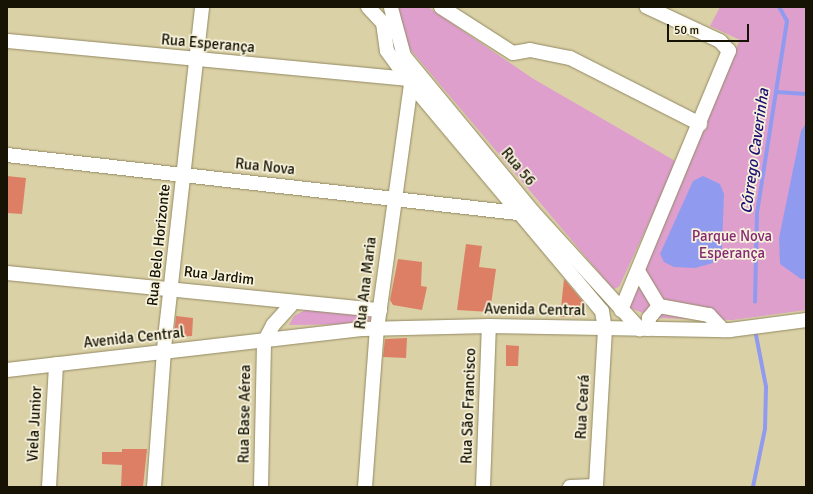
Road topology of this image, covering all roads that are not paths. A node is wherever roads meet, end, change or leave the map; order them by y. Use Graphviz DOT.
graph roads {
  1 [pos="202,7"];
  2 [pos="368,7"];
  3 [pos="441,7"];
  4 [pos="647,7"];
  5 [pos="391,8"];
  6 [pos="389,24"];
  7 [pos="7,41"];
  8 [pos="197,61"];
  9 [pos="409,82"];
  10 [pos="700,124"];
  11 [pos="7,155"];
  12 [pos="184,175"];
  13 [pos="394,198"];
  14 [pos="518,213"];
  15 [pos="638,271"];
  16 [pos="7,273"];
  17 [pos="172,288"];
  18 [pos="294,302"];
  19 [pos="659,306"];
  20 [pos="380,310"];
  21 [pos="621,310"];
  22 [pos="806,320"];
  23 [pos="489,326"];
  24 [pos="378,329"];
  25 [pos="605,329"];
  26 [pos="644,329"];
  27 [pos="726,330"];
  28 [pos="264,342"];
  29 [pos="164,352"];
  30 [pos="56,364"];
  31 [pos="7,370"];
  32 [pos="49,487"];
  33 [pos="154,487"];
  34 [pos="261,487"];
  35 [pos="365,487"];
  36 [pos="483,487"];
  37 [pos="570,487"];
  1 -- 8 [label="street, Rua Belo Horizonte"];
  2 -- 6 [label="street, Rua 56"];
  3 -- 10 [label="street"];
  4 -- 10 [label="street"];
  5 -- 6 [label="street"];
  6 -- 9 [label="street, Rua 56"];
  6 -- 21 [label="street, Rua 56"];
  7 -- 8 [label="street, Rua Esperança"];
  8 -- 9 [label="street, Rua Esperança"];
  8 -- 12 [label="street, Rua Belo Horizonte"];
  9 -- 13 [label="street, Rua Ana Maria"];
  9 -- 14 [label="street, Rua 56"];
  10 -- 15 [label="street"];
  11 -- 12 [label="street, Rua Nova"];
  12 -- 13 [label="street, Rua Nova"];
  12 -- 17 [label="street, Rua Belo Horizonte"];
  13 -- 14 [label="street, Rua Nova"];
  13 -- 20 [label="street, Rua Ana Maria"];
  14 -- 25 [label="street, Rua 56"];
  15 -- 19 [label="street"];
  15 -- 21 [label="street"];
  16 -- 17 [label="street, Rua Jardim"];
  17 -- 18 [label="street, Rua Jardim"];
  17 -- 29 [label="street, Rua Belo Horizonte"];
  18 -- 20 [label="street, Rua Jardim"];
  18 -- 28 [label="street"];
  19 -- 26 [label="street"];
  19 -- 27 [label="street"];
  20 -- 24 [label="street, Rua Ana Maria"];
  21 -- 26 [label="street, Rua 56"];
  22 -- 27 [label="street, Avenida Central"];
  23 -- 24 [label="street, Avenida Central"];
  23 -- 25 [label="street, Avenida Central"];
  23 -- 36 [label="street, Rua São Francisco"];
  24 -- 28 [label="street, Avenida Central"];
  24 -- 35 [label="street, Rua Ana Maria"];
  25 -- 26 [label="street, Avenida Central"];
  25 -- 37 [label="street, Rua Ceará"];
  26 -- 27 [label="street, Avenida Central"];
  28 -- 29 [label="street, Avenida Central"];
  28 -- 34 [label="street, Rua Base Aérea"];
  29 -- 30 [label="street, Avenida Central"];
  29 -- 33 [label="street, Rua Belo Horizonte"];
  30 -- 31 [label="street, Avenida Central"];
  30 -- 32 [label="street, Viela Junior"];
}
